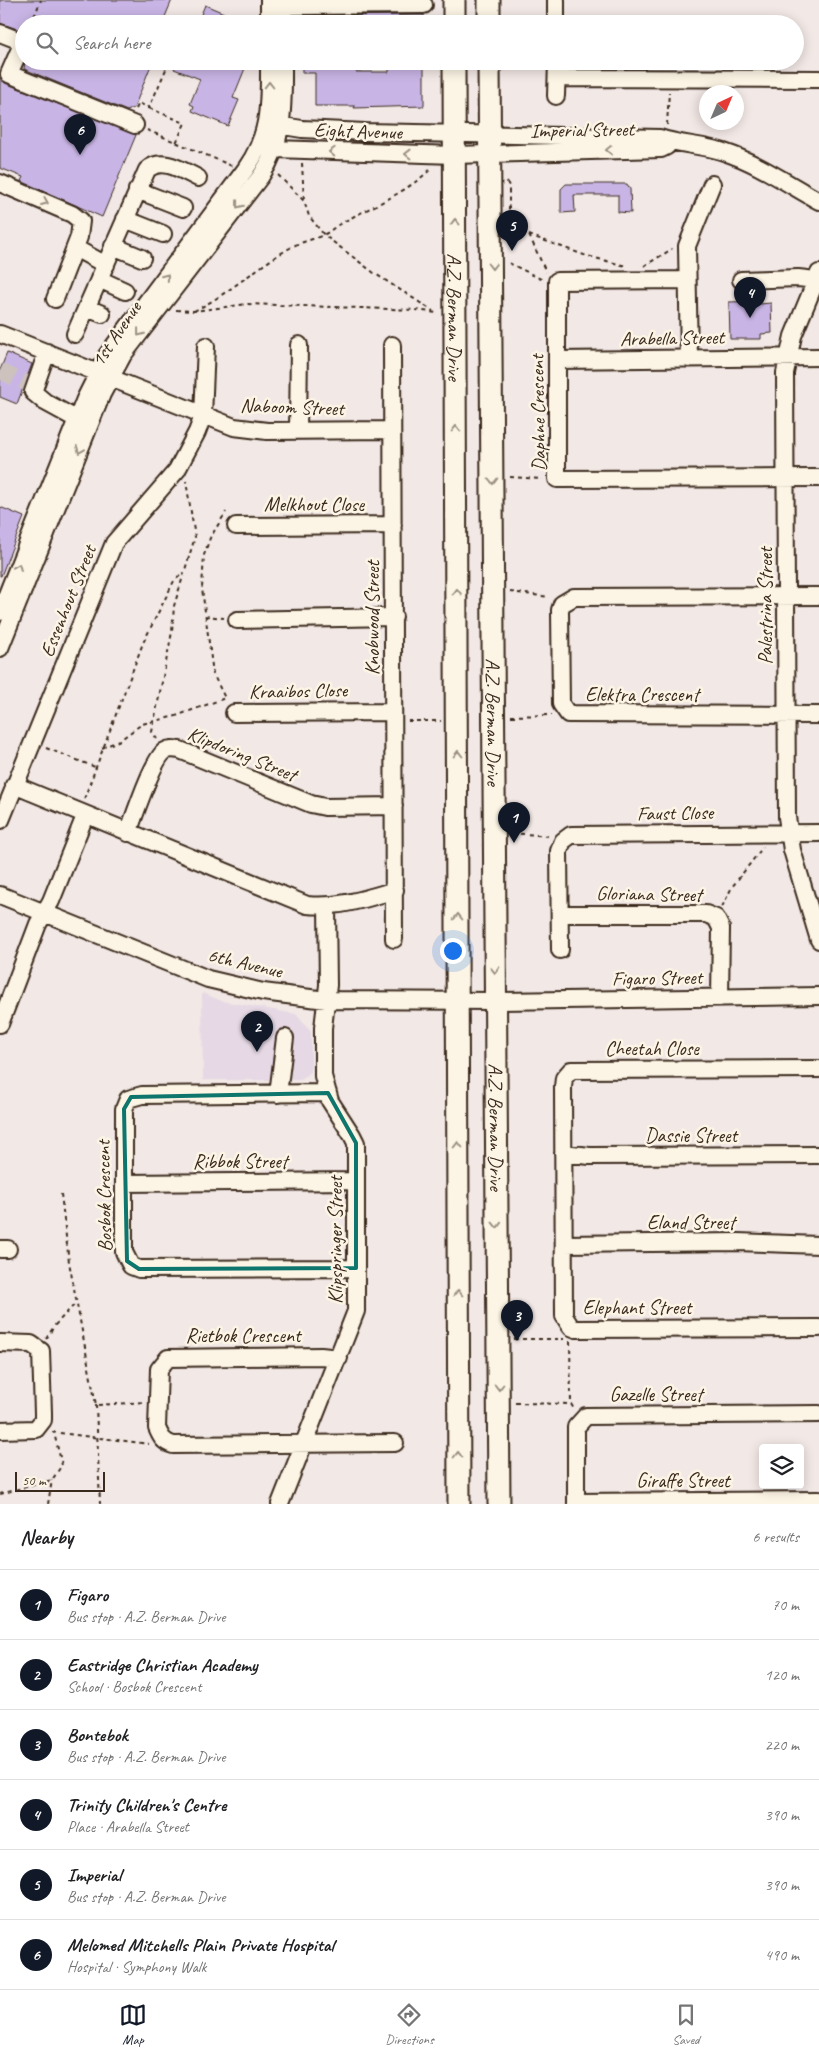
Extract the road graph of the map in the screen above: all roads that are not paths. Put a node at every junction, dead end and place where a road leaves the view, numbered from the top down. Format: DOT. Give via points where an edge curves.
graph roads {
  1 [pos="279,0"];
  2 [pos="454,0"];
  3 [pos="489,0"];
  4 [pos="556,0"];
  5 [pos="424,5"];
  6 [pos="273,15"];
  7 [pos="282,15"];
  8 [pos="454,15"];
  9 [pos="489,15"];
  10 [pos="556,15"];
  11 [pos="0,33"];
  12 [pos="15,39"];
  13 [pos="15,60"];
  14 [pos="270,70"];
  15 [pos="282,70"];
  16 [pos="454,70"];
  17 [pos="489,70"];
  18 [pos="557,70"];
  19 [pos="557,78"];
  20 [pos="819,79"];
  21 [pos="556,96"];
  22 [pos="133,124"];
  23 [pos="274,125"];
  24 [pos="454,133"];
  25 [pos="490,144"];
  26 [pos="268,147"];
  27 [pos="454,155"];
  28 [pos="198,178"];
  29 [pos="0,184"];
  30 [pos="712,184"];
  31 [pos="137,190"];
  32 [pos="819,201"];
  33 [pos="183,208"];
  34 [pos="125,219"];
  35 [pos="163,234"];
  36 [pos="114,246"];
  37 [pos="75,248"];
  38 [pos="142,258"];
  39 [pos="102,272"];
  40 [pos="818,276"];
  41 [pos="687,280"];
  42 [pos="740,280"];
  43 [pos="125,291"];
  44 [pos="55,299"];
  45 [pos="87,308"];
  46 [pos="102,314"];
  47 [pos="0,334"];
  48 [pos="75,334"];
  49 [pos="298,345"];
  50 [pos="392,345"];
  51 [pos="206,346"];
  52 [pos="47,352"];
  53 [pos="787,357"];
  54 [pos="819,357"];
  55 [pos="558,360"];
  56 [pos="689,360"];
  57 [pos="104,376"];
  58 [pos="203,416"];
  59 [pos="78,420"];
  60 [pos="392,430"];
  61 [pos="298,431"];
  62 [pos="786,478"];
  63 [pos="819,478"];
  64 [pos="231,519"];
  65 [pos="393,525"];
  66 [pos="786,596"];
  67 [pos="819,596"];
  68 [pos="4,610"];
  69 [pos="394,617"];
  70 [pos="237,620"];
  71 [pos="0,648"];
  72 [pos="234,714"];
  73 [pos="787,715"];
  74 [pos="819,715"];
  75 [pos="393,716"];
  76 [pos="14,786"];
  77 [pos="394,806"];
  78 [pos="82,814"];
  79 [pos="1,820"];
  80 [pos="128,833"];
  81 [pos="783,833"];
  82 [pos="819,833"];
  83 [pos="395,890"];
  84 [pos="0,895"];
  85 [pos="327,907"];
  86 [pos="44,913"];
  87 [pos="560,914"];
  88 [pos="816,917"];
  89 [pos="394,939"];
  90 [pos="819,940"];
  91 [pos="560,950"];
  92 [pos="819,996"];
  93 [pos="720,998"];
  94 [pos="326,1000"];
  95 [pos="458,1000"];
  96 [pos="496,1001"];
  97 [pos="3,1007"];
  98 [pos="0,1024"];
  99 [pos="285,1038"];
  100 [pos="819,1068"];
  101 [pos="328,1093"];
  102 [pos="278,1094"];
  103 [pos="564,1153"];
  104 [pos="819,1155"];
  105 [pos="356,1181"];
  106 [pos="124,1183"];
  107 [pos="564,1244"];
  108 [pos="819,1245"];
  109 [pos="356,1268"];
  110 [pos="819,1328"];
  111 [pos="0,1343"];
  112 [pos="339,1358"];
  113 [pos="819,1414"];
  114 [pos="0,1430"];
  115 [pos="305,1443"];
  116 [pos="395,1443"];
  117 [pos="819,1500"];
  118 [pos="576,1503"];
  119 [pos="738,1503"];
  120 [pos="280,1504"];
  121 [pos="459,1504"];
  122 [pos="499,1504"];
  1 -- 5 [label="street" via="291,6"];
  1 -- 6 [label="street"];
  1 -- 7 [label="street"];
  2 -- 8 [label="main road"];
  3 -- 9 [label="main road"];
  4 -- 10 [label="street"];
  11 -- 12 [label="street"];
  13 -- 22 [label="street" via="9,74"];
  23 -- 14 [label="street, 1st Avenue, one-way"];
  15 -- 23 [label="street, 1st Avenue"];
  16 -- 24 [label="main road, A.Z. Berman Drive"];
  17 -- 25 [label="main road, A.Z. Berman Drive"];
  18 -- 19 [label="street"];
  19 -- 20 [label="street"];
  19 -- 21 [label="street"];
  23 -- 24 [label="street, Eight Avenue" via="347,131"];
  23 -- 26 [label="street, 1st Avenue"];
  24 -- 25 [label="street, Eight Avenue"];
  24 -- 27 [label="main road, A.Z. Berman Drive"];
  25 -- 27 [label="street, Eight Avenue"];
  25 -- 32 [label="street, Imperial Street" via="670,136 736,156"];
  25 -- 96 [label="main road, A.Z. Berman Drive, one-way"];
  27 -- 26 [label="street, Eight Avenue, one-way"];
  26 -- 57 [label="street, 1st Avenue" via="261,176"];
  95 -- 27 [label="main road, A.Z. Berman Drive, one-way"];
  28 -- 31 [label="street" via="168,165 156,164 147,170"];
  29 -- 37 [label="street, one-way" via="76,216 81,225"];
  30 -- 41 [label="street" via="689,238"];
  31 -- 33 [label="street"];
  31 -- 34 [label="street"];
  34 -- 35 [label="street"];
  34 -- 36 [label="street"];
  36 -- 38 [label="street"];
  36 -- 39 [label="street"];
  37 -- 39 [label="street"];
  37 -- 44 [label="street"];
  39 -- 43 [label="street"];
  39 -- 45 [label="street"];
  40 -- 42 [label="street"];
  40 -- 53 [label="street, Palestrina Street"];
  41 -- 55 [label="street, Daphne Crescent" via="640,275 553,281"];
  41 -- 56 [label="street"];
  45 -- 46 [label="street"];
  45 -- 48 [label="street"];
  47 -- 52 [label="street, Naboom Street"];
  49 -- 61 [label="street"];
  50 -- 60 [label="street, Knobwood Street"];
  51 -- 58 [label="street"];
  52 -- 57 [label="street, Naboom Street"];
  52 -- 59 [label="street" via="30,385 33,392"];
  53 -- 54 [label="street, Arabella Street"];
  53 -- 56 [label="street, Arabella Street"];
  53 -- 62 [label="street, Palestrina Street"];
  55 -- 56 [label="street, Arabella Street"];
  55 -- 62 [label="street, Daphne Crescent" via="557,479"];
  57 -- 58 [label="street, Naboom Street"];
  57 -- 59 [label="street, 1st Avenue"];
  57 -- 68 [label="street, 1st Avenue, one-way" via="102,394"];
  58 -- 61 [label="street, Naboom Street" via="249,430"];
  58 -- 76 [label="street, Essenhout Street" via="177,470 114,543"];
  68 -- 59 [label="street, 1st Avenue, one-way"];
  60 -- 61 [label="street, Naboom Street"];
  60 -- 65 [label="street, Knobwood Street"];
  62 -- 63 [label="street, Daphne Crescent"];
  62 -- 66 [label="street, Palestrina Street"];
  64 -- 65 [label="street, Melkhout Close"];
  65 -- 69 [label="street, Knobwood Street"];
  66 -- 67 [label="street"];
  66 -- 73 [label="street, Palestrina Street"];
  66 -- 73 [label="street, Elektra Crescent" via="574,598 562,604 560,610 561,704 563,710 574,716"];
  68 -- 71 [label="street, 1st Avenue"];
  69 -- 70 [label="street"];
  69 -- 75 [label="street, Knobwood Street"];
  72 -- 75 [label="street, Kraaibos Close"];
  73 -- 74 [label="street, Elektra Crescent"];
  73 -- 81 [label="street, Palestrina Street"];
  75 -- 77 [label="street, Knobwood Street"];
  76 -- 78 [label="street"];
  76 -- 79 [label="street, Essenhout Street"];
  77 -- 80 [label="street, Klipdoring Street" via="325,807 311,804 171,748 162,753 156,763"];
  77 -- 83 [label="street, Knobwood Street"];
  78 -- 80 [label="street"];
  78 -- 86 [label="street"];
  80 -- 85 [label="street" via="307,905"];
  81 -- 82 [label="street, Faust Close"];
  81 -- 87 [label="street, Faust Close" via="571,835 562,841 559,851"];
  81 -- 88 [label="street, Palestrina Street"];
  83 -- 85 [label="street"];
  83 -- 89 [label="street, Knobwood Street"];
  84 -- 86 [label="street, 6th Avenue"];
  85 -- 94 [label="street, Klipspringer Street"];
  86 -- 94 [label="street, 6th Avenue" via="208,979 263,992"];
  86 -- 97 [label="street"];
  87 -- 91 [label="street"];
  87 -- 93 [label="street, Gloriana Street" via="706,914 716,918 721,928"];
  88 -- 90 [label="street, Palestrina Street"];
  92 -- 93 [label="street, Figaro Street"];
  93 -- 96 [label="street, Figaro Street"];
  94 -- 95 [label="street, 6th Avenue"];
  94 -- 101 [label="street, Klipspringer Street" via="323,1076"];
  95 -- 96 [label="street, 6th Avenue"];
  121 -- 95 [label="main road, A.Z. Berman Drive, one-way"];
  96 -- 122 [label="main road, A.Z. Berman Drive, one-way"];
  97 -- 98 [label="street"];
  99 -- 102 [label="street"];
  100 -- 103 [label="street, Cheetah Close" via="571,1070 564,1078"];
  101 -- 102 [label="street, Bosbok Crescent"];
  101 -- 105 [label="street, Klipspringer Street" via="356,1143"];
  102 -- 106 [label="street, Bosbok Crescent" via="132,1097 124,1109"];
  103 -- 104 [label="street, Dassie Street" via="590,1156"];
  103 -- 107 [label="street, Elephant Street"];
  105 -- 106 [label="street, Ribbok Street"];
  105 -- 109 [label="street, Klipspringer Street"];
  106 -- 109 [label="street, Bosbok Crescent" via="124,1252 131,1266 138,1269"];
  107 -- 108 [label="street, Eland Street" via="738,1242"];
  107 -- 110 [label="street, Elephant Street" via="564,1316 576,1329"];
  109 -- 112 [label="street, Klipspringer Street" via="356,1311"];
  111 -- 114 [label="street" via="31,1344 38,1348 42,1357 43,1413 43,1420 36,1429"];
  112 -- 115 [label="street, Klipspringer Street"];
  112 -- 115 [label="street, Rietbok Crescent" via="171,1356 159,1370 157,1428 163,1439 173,1445"];
  113 -- 118 [label="street, Gazelle Street" via="586,1416 576,1427"];
  115 -- 116 [label="street"];
  115 -- 120 [label="street, Klipspringer Street"];
  117 -- 119 [label="street, Giraffe Street"];
  118 -- 119 [label="street, Giraffe Street"];
}
